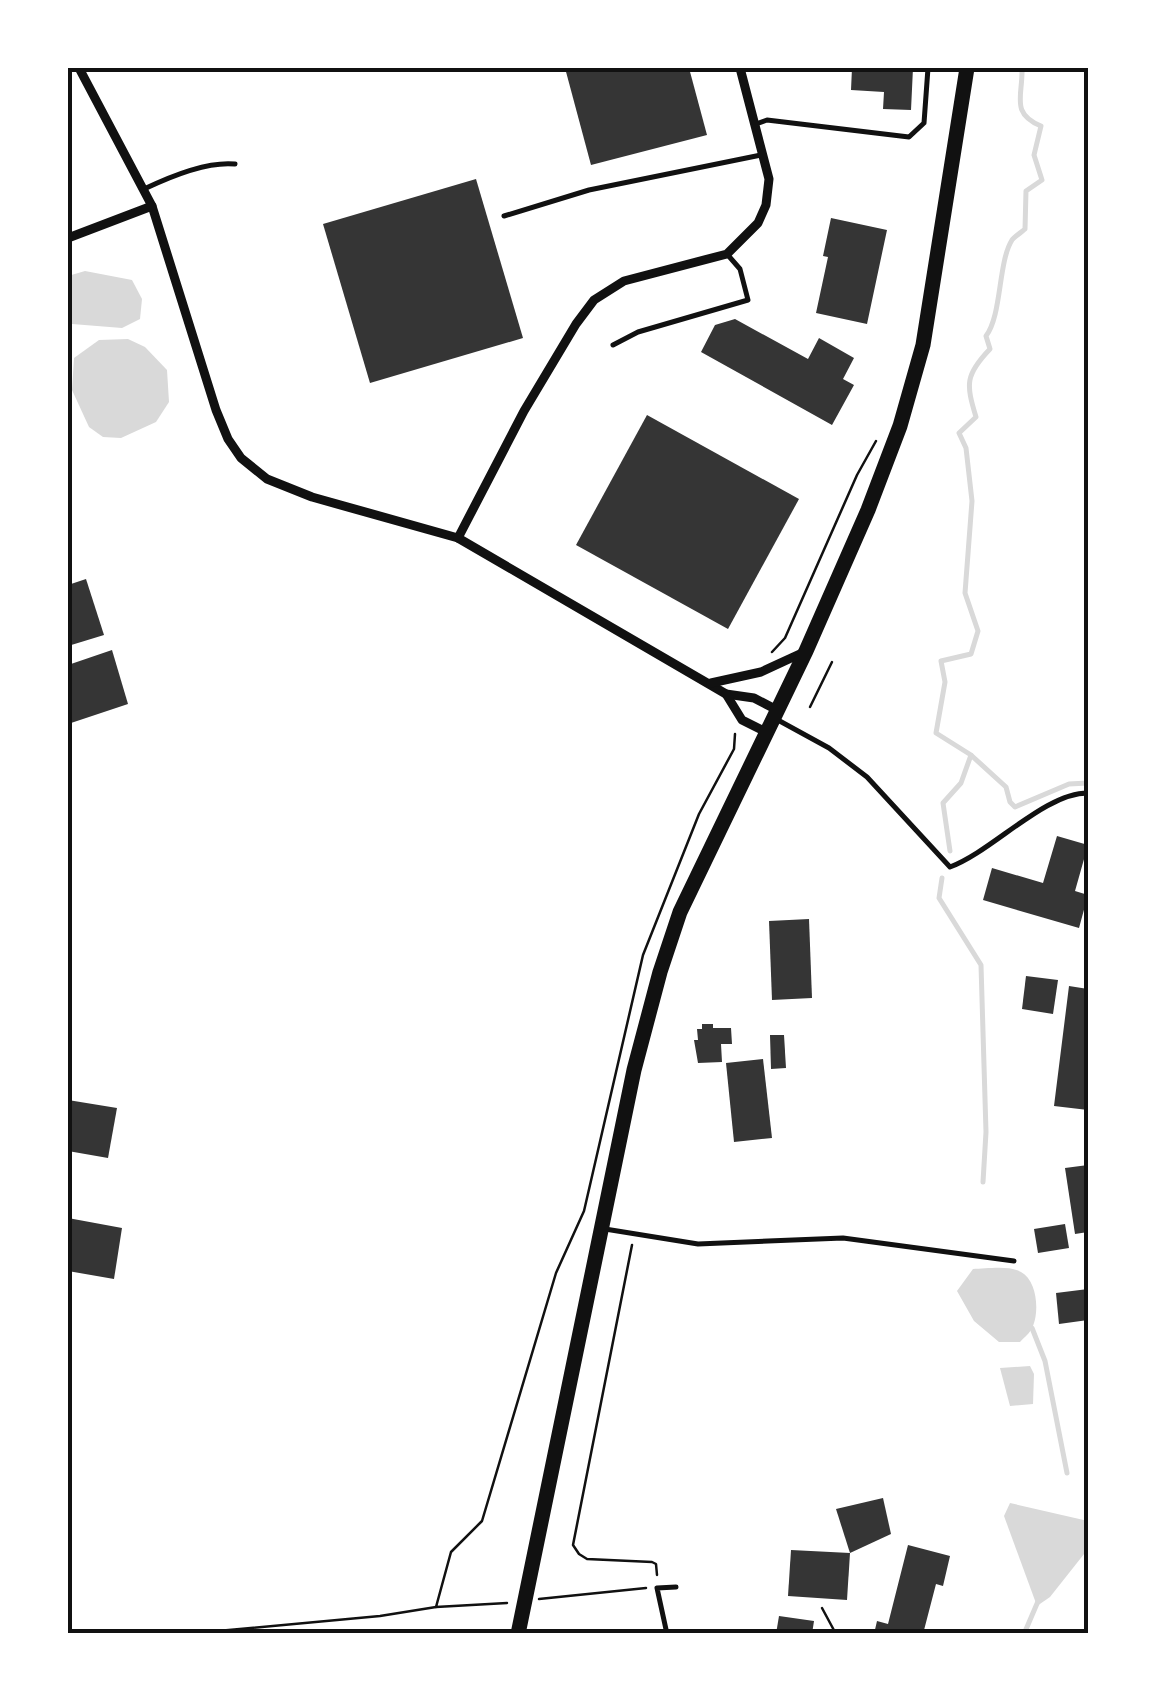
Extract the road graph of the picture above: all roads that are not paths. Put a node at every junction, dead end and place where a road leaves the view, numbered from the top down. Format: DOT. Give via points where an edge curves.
graph roads {
  1 [pos="79,68"];
  2 [pos="740,68"];
  3 [pos="928,68"];
  4 [pos="966,68"];
  5 [pos="756,124"];
  6 [pos="764,155"];
  7 [pos="235,164"];
  8 [pos="144,189"];
  9 [pos="152,206"];
  10 [pos="504,216"];
  11 [pos="68,238"];
  12 [pos="727,254"];
  13 [pos="613,345"];
  14 [pos="458,538"];
  15 [pos="806,651"];
  16 [pos="710,683"];
  17 [pos="726,694"];
  18 [pos="772,720"];
  19 [pos="1088,793"];
  20 [pos="602,1228"];
  21 [pos="1014,1261"];
  22 [pos="676,1586"];
  23 [pos="518,1634"];
  24 [pos="667,1634"];
  1 -- 8 [label="street"];
  2 -- 5 [label="street"];
  3 -- 5 [label="lane" via="924,122 909,137"];
  4 -- 15 [label="main road" via="914,384"];
  5 -- 6 [label="street"];
  6 -- 10 [label="lane" via="588,190"];
  6 -- 12 [label="street" via="766,204 758,224"];
  7 -- 8 [label="lane"];
  8 -- 9 [label="street"];
  9 -- 11 [label="street"];
  9 -- 14 [label="street" via="216,410 241,458 281,486"];
  12 -- 13 [label="lane" via="740,268 748,300"];
  12 -- 14 [label="street" via="624,282 594,300 524,411"];
  14 -- 16 [label="street"];
  15 -- 16 [label="street" via="762,672"];
  15 -- 18 [label="main road"];
  16 -- 17 [label="street"];
  17 -- 18 [label="street" via="754,698"];
  17 -- 18 [label="street" via="742,720"];
  18 -- 19 [label="lane" via="829,748 867,777 950,867 1059,800"];
  18 -- 20 [label="main road" via="680,912 634,1070"];
  20 -- 21 [label="lane" via="698,1244 843,1238"];
  20 -- 23 [label="main road"];
  22 -- 24 [label="lane" via="656,1588"];
}
